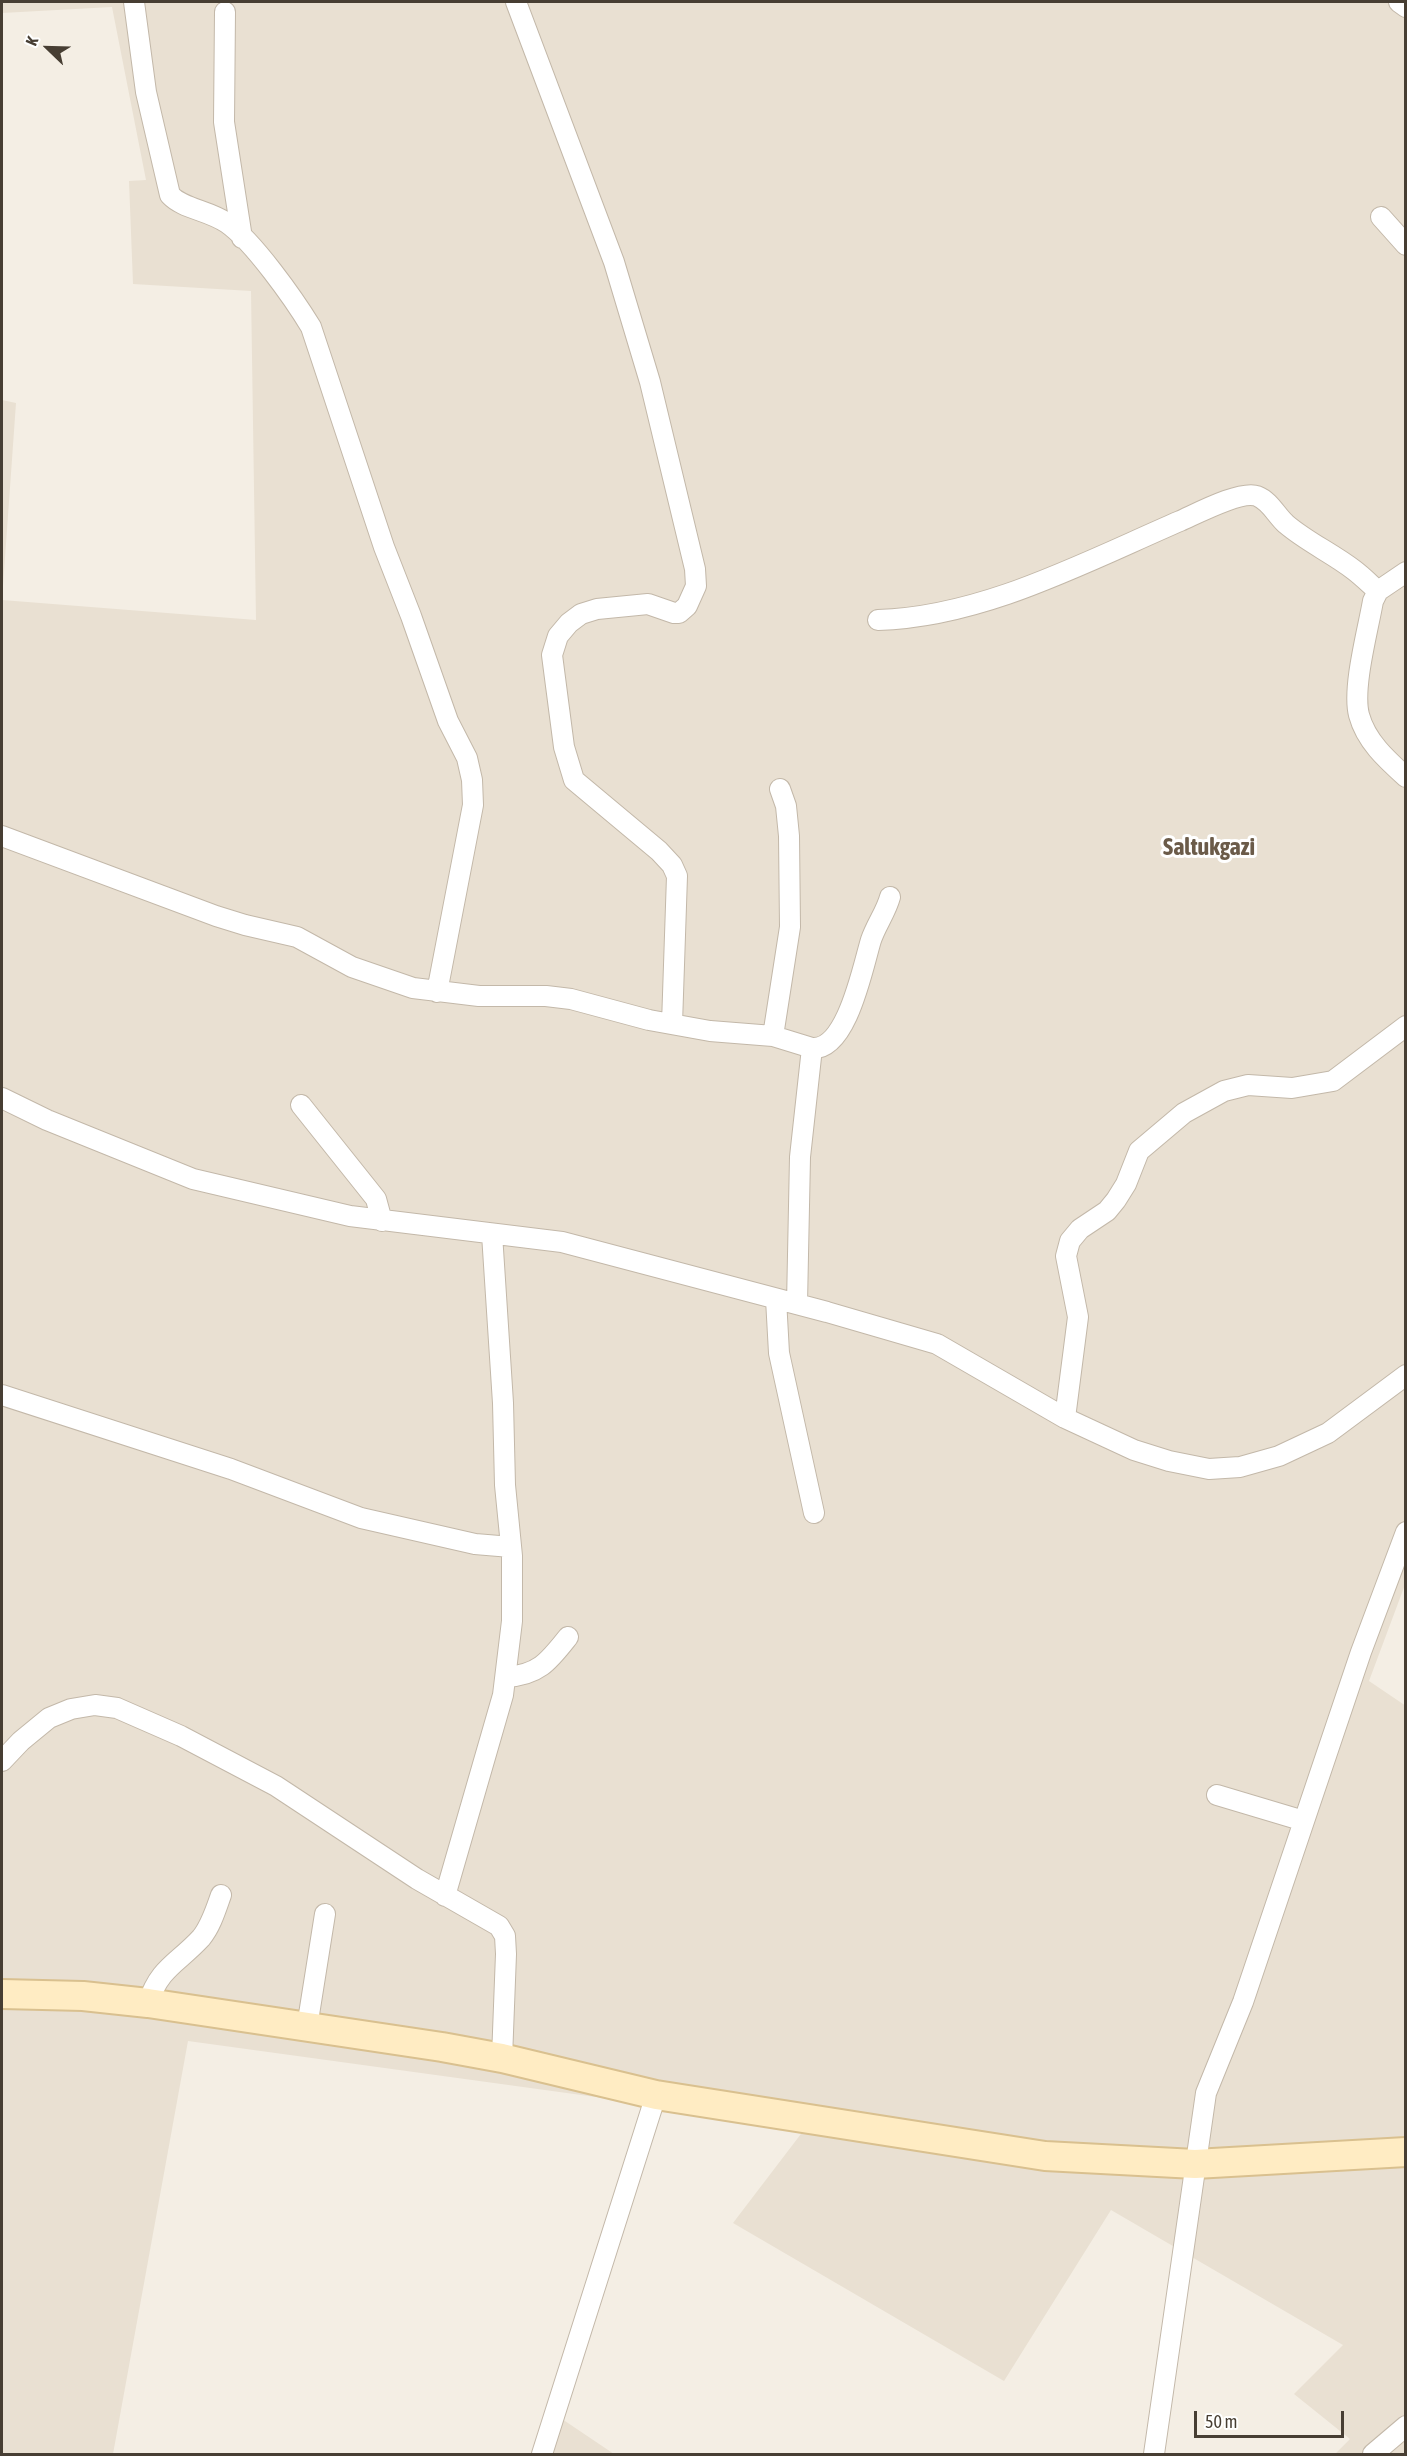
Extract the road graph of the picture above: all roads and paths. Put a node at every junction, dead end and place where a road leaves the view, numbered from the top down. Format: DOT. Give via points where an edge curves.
graph roads {
  1 [pos="134,2"];
  2 [pos="516,2"];
  3 [pos="1399,2"];
  4 [pos="1406,8"];
  5 [pos="225,12"];
  6 [pos="1381,217"];
  7 [pos="242,238"];
  8 [pos="1406,245"];
  9 [pos="1406,572"];
  10 [pos="1378,591"];
  11 [pos="878,620"];
  12 [pos="1406,777"];
  13 [pos="780,789"];
  14 [pos="2,836"];
  15 [pos="890,897"];
  16 [pos="437,992"];
  17 [pos="672,1024"];
  18 [pos="1406,1026"];
  19 [pos="773,1035"];
  20 [pos="812,1048"];
  21 [pos="2,1098"];
  22 [pos="301,1106"];
  23 [pos="382,1221"];
  24 [pos="492,1234"];
  25 [pos="776,1299"];
  26 [pos="797,1304"];
  27 [pos="1406,1375"];
  28 [pos="2,1395"];
  29 [pos="1065,1418"];
  30 [pos="814,1513"];
  31 [pos="1406,1532"];
  32 [pos="511,1547"];
  33 [pos="568,1637"];
  34 [pos="506,1677"];
  35 [pos="2,1761"];
  36 [pos="1217,1795"];
  37 [pos="1304,1821"];
  38 [pos="221,1895"];
  39 [pos="445,1896"];
  40 [pos="325,1914"];
  41 [pos="2,1994"];
  42 [pos="148,2004"];
  43 [pos="307,2027"];
  44 [pos="502,2058"];
  45 [pos="656,2095"];
  46 [pos="1406,2152"];
  47 [pos="1195,2164"];
  48 [pos="1406,2426"];
  49 [pos="542,2454"];
  50 [pos="1154,2454"];
  51 [pos="1373,2454"];
  1 -- 7 [label="street" via="146,92 170,195 183,205 215,215"];
  2 -- 17 [label="street" via="614,262 650,382 695,569 696,586 687,606 679,613 648,604 581,614 558,636 552,655 564,747 574,780 659,851 677,876"];
  3 -- 4 [label="street"];
  5 -- 7 [label="street" via="224,122"];
  6 -- 8 [label="street"];
  7 -- 16 [label="street" via="312,327 384,547 448,721 467,758 473,805"];
  9 -- 10 [label="street"];
  10 -- 11 [label="street" via="1285,523 1266,501 1255,495 1243,495 1066,572 1010,592 937,614"];
  10 -- 12 [label="street" via="1358,685 1359,714 1377,750"];
  13 -- 19 [label="street" via="789,836 790,927"];
  14 -- 16 [label="street" via="216,916 297,938 369,974"];
  15 -- 20 [label="street" via="844,1022 828,1045"];
  16 -- 17 [label="street" via="571,999"];
  17 -- 19 [label="street"];
  18 -- 29 [label="street" via="1333,1082 1292,1088 1248,1085 1224,1091 1184,1113 1139,1151 1116,1200 1070,1241 1066,1256 1078,1317"];
  19 -- 20 [label="street"];
  20 -- 26 [label="street" via="800,1157"];
  21 -- 23 [label="street" via="193,1179"];
  22 -- 23 [label="street" via="376,1199"];
  23 -- 24 [label="street"];
  24 -- 25 [label="street" via="562,1242"];
  24 -- 32 [label="street"];
  25 -- 26 [label="street"];
  25 -- 30 [label="street" via="779,1353"];
  26 -- 29 [label="street" via="937,1344"];
  27 -- 29 [label="street" via="1328,1433 1280,1456 1240,1467 1209,1468 1169,1461 1134,1450"];
  28 -- 32 [label="street" via="231,1469 361,1518 476,1544"];
  31 -- 37 [label="street" via="1360,1652"];
  32 -- 34 [label="street" via="512,1621"];
  33 -- 34 [label="street" via="548,1662 535,1671"];
  34 -- 39 [label="street"];
  35 -- 39 [label="street" via="49,1718 95,1705 117,1708 267,1781"];
  36 -- 37 [label="street"];
  37 -- 47 [label="street" via="1243,2002 1206,2094"];
  38 -- 42 [label="street" via="208,1928 154,1983"];
  39 -- 44 [label="street" via="499,1926 505,1936"];
  40 -- 43 [label="street"];
  41 -- 42 [label="street" via="83,1996"];
  42 -- 43 [label="street"];
  43 -- 44 [label="street"];
  44 -- 45 [label="street"];
  45 -- 47 [label="street" via="1045,2156"];
  45 -- 49 [label="street"];
  46 -- 47 [label="street"];
  47 -- 50 [label="street"];
  48 -- 51 [label="street"];
}
